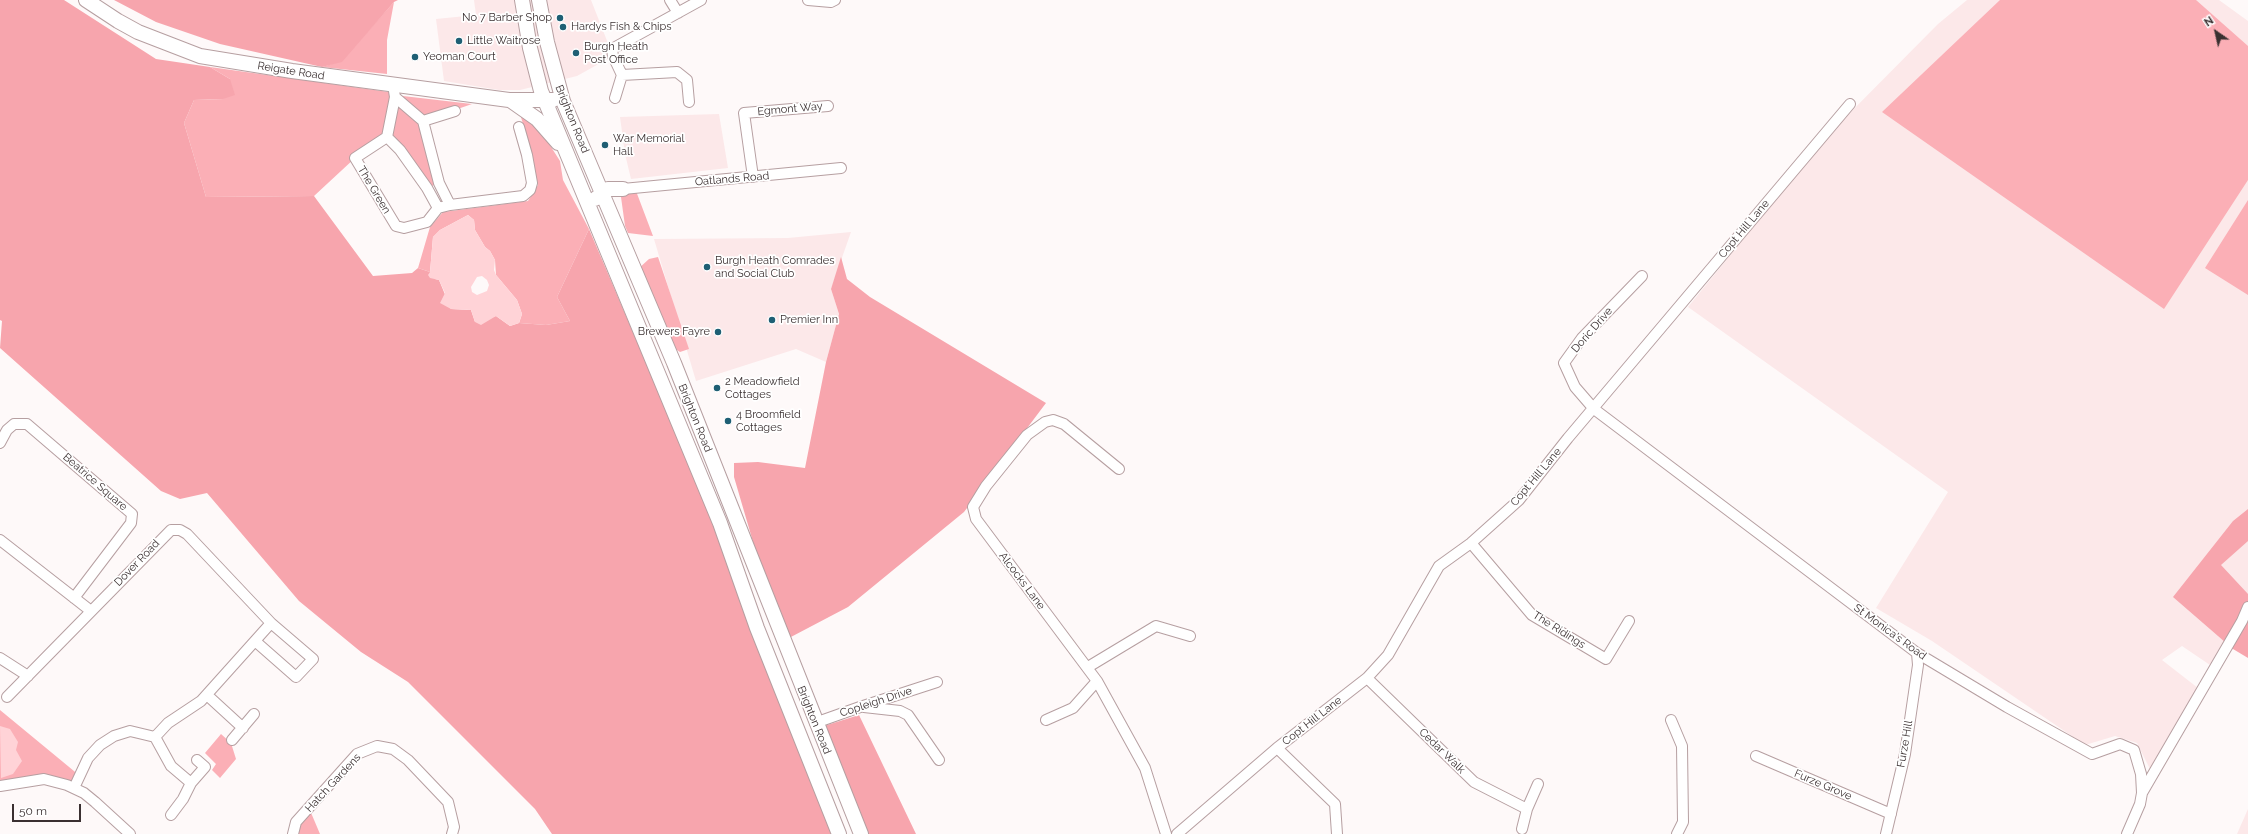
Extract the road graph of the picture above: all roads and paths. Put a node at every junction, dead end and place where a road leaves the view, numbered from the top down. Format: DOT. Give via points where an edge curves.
graph roads {
  1 [pos="86,0"];
  2 [pos="522,0"];
  3 [pos="539,0"];
  4 [pos="670,0"];
  5 [pos="701,0"];
  6 [pos="808,0"];
  7 [pos="835,0"];
  8 [pos="678,13"];
  9 [pos="536,74"];
  10 [pos="622,76"];
  11 [pos="394,91"];
  12 [pos="561,94"];
  13 [pos="615,98"];
  14 [pos="510,100"];
  15 [pos="546,102"];
  16 [pos="689,102"];
  17 [pos="1850,104"];
  18 [pos="828,106"];
  19 [pos="455,111"];
  20 [pos="423,121"];
  21 [pos="520,127"];
  22 [pos="387,137"];
  23 [pos="566,153"];
  24 [pos="841,168"];
  25 [pos="753,177"];
  26 [pos="439,182"];
  27 [pos="427,188"];
  28 [pos="623,189"];
  29 [pos="601,192"];
  30 [pos="450,205"];
  31 [pos="438,208"];
  32 [pos="590,208"];
  33 [pos="614,220"];
  34 [pos="1642,276"];
  35 [pos="1594,410"];
  36 [pos="0,443"];
  37 [pos="1119,469"];
  38 [pos="0,540"];
  39 [pos="1471,543"];
  40 [pos="74,598"];
  41 [pos="2248,607"];
  42 [pos="91,611"];
  43 [pos="1629,621"];
  44 [pos="270,623"];
  45 [pos="1190,636"];
  46 [pos="255,641"];
  47 [pos="1917,653"];
  48 [pos="0,658"];
  49 [pos="1088,667"];
  50 [pos="28,676"];
  51 [pos="1367,678"];
  52 [pos="1097,681"];
  53 [pos="937,682"];
  54 [pos="207,695"];
  55 [pos="7,697"];
  56 [pos="860,707"];
  57 [pos="254,714"];
  58 [pos="1046,720"];
  59 [pos="1671,720"];
  60 [pos="815,724"];
  61 [pos="243,728"];
  62 [pos="156,737"];
  63 [pos="232,740"];
  64 [pos="1277,748"];
  65 [pos="1756,756"];
  66 [pos="197,760"];
  67 [pos="939,760"];
  68 [pos="191,783"];
  69 [pos="1538,784"];
  70 [pos="0,786"];
  71 [pos="74,788"];
  72 [pos="2142,793"];
  73 [pos="1528,809"];
  74 [pos="1890,814"];
  75 [pos="171,815"];
  76 [pos="1522,829"];
  77 [pos="130,834"];
  78 [pos="293,834"];
  79 [pos="452,834"];
  80 [pos="839,834"];
  81 [pos="861,834"];
  82 [pos="1166,834"];
  83 [pos="1176,834"];
  84 [pos="1337,834"];
  85 [pos="1677,834"];
  86 [pos="1886,834"];
  87 [pos="2127,834"];
  1 -- 11 [label="highway, Reigate Road" via="138,32 200,56"];
  2 -- 9 [label="highway, Brighton Road"];
  3 -- 12 [label="highway, Brighton Road"];
  4 -- 8 [label="street"];
  5 -- 8 [label="street"];
  6 -- 7 [label="street"];
  8 -- 10 [label="street" via="612,49 612,56"];
  9 -- 14 [label="highway" via="530,90"];
  9 -- 15 [label="highway, Brighton Road"];
  10 -- 13 [label="street"];
  10 -- 16 [label="street" via="677,72 687,80"];
  11 -- 14 [label="highway, Reigate Road"];
  11 -- 20 [label="street"];
  11 -- 22 [label="street"];
  12 -- 15 [label="highway"];
  12 -- 29 [label="highway, Brighton Road"];
  14 -- 15 [label="highway, Reigate Road"];
  14 -- 23 [label="highway" via="541,124"];
  15 -- 23 [label="highway, Brighton Road"];
  17 -- 35 [label="street, Copt Hill Lane"];
  18 -- 25 [label="street, Egmont Way" via="744,114"];
  19 -- 20 [label="street"];
  20 -- 26 [label="street"];
  21 -- 30 [label="street" via="532,183 530,190 522,196"];
  22 -- 27 [label="street" via="400,150"];
  22 -- 31 [label="street, The Green" via="355,158 396,226 404,228 427,222"];
  23 -- 32 [label="highway, Brighton Road"];
  24 -- 25 [label="street, Oatlands Road"];
  25 -- 28 [label="street, Oatlands Road"];
  26 -- 27 [label="street"];
  26 -- 30 [label="street"];
  27 -- 31 [label="street"];
  28 -- 29 [label="highway" via="614,188"];
  28 -- 33 [label="highway" via="614,196"];
  29 -- 32 [label="highway"];
  29 -- 33 [label="highway, Brighton Road"];
  30 -- 31 [label="street"];
  32 -- 80 [label="highway, Brighton Road" via="720,523 757,628"];
  33 -- 60 [label="highway, Brighton Road" via="674,363"];
  34 -- 35 [label="street, Doric Drive" via="1582,338 1564,363 1575,387"];
  35 -- 39 [label="street, Copt Hill Lane" via="1568,438 1519,500"];
  35 -- 47 [label="street, St Monica's Road"];
  36 -- 40 [label="street, Beatrice Square" via="14,424 27,424 132,514 131,523"];
  37 -- 49 [label="street, Alcocks Lane" via="1064,424 1053,420 1027,435 986,486 973,507 976,519"];
  38 -- 40 [label="street"];
  39 -- 43 [label="street, The Ridings" via="1532,615 1606,659"];
  39 -- 51 [label="street, Copt Hill Lane" via="1440,566 1388,655"];
  40 -- 42 [label="street"];
  41 -- 72 [label="street"];
  42 -- 44 [label="street, Dover Road" via="163,537 171,530 176,530 187,534"];
  42 -- 50 [label="street, Dover Road"];
  44 -- 46 [label="street"];
  44 -- 46 [label="street, Dover Road" via="313,659 296,677"];
  45 -- 49 [label="street" via="1156,626"];
  46 -- 54 [label="street"];
  47 -- 72 [label="street, St Monica's Road" via="2092,754 2120,744 2128,746 2134,750 2137,758"];
  47 -- 74 [label="street, Furze Hill" via="1918,665 1905,754"];
  48 -- 50 [label="street"];
  49 -- 52 [label="street, Alcocks Lane"];
  50 -- 55 [label="street, Dover Road"];
  51 -- 64 [label="street, Copt Hill Lane"];
  51 -- 73 [label="street, Cedar Walk" via="1474,782"];
  52 -- 58 [label="street" via="1073,708"];
  52 -- 82 [label="street, Alcocks Lane" via="1145,768"];
  53 -- 56 [label="street, Copleigh Drive"];
  54 -- 61 [label="street"];
  54 -- 62 [label="street" via="168,723"];
  56 -- 60 [label="street, Copleigh Drive"];
  56 -- 67 [label="street" via="900,711 908,715"];
  57 -- 61 [label="street"];
  59 -- 85 [label="street" via="1682,746 1683,822"];
  60 -- 81 [label="highway, Brighton Road"];
  61 -- 63 [label="street"];
  62 -- 68 [label="street" via="171,766"];
  62 -- 71 [label="street" via="130,731 106,740 88,758"];
  64 -- 83 [label="street, Copt Hill Lane"];
  64 -- 84 [label="street" via="1335,804"];
  65 -- 74 [label="street, Furze Grove"];
  66 -- 68 [label="street" via="204,767"];
  68 -- 75 [label="street" via="187,795"];
  69 -- 73 [label="street"];
  70 -- 71 [label="street" via="44,779"];
  71 -- 77 [label="street" via="95,802"];
  72 -- 87 [label="street, St Monica's Road"];
  73 -- 76 [label="street"];
  74 -- 86 [label="street, Furze Hill"];
  78 -- 79 [label="street, Hatch Gardens" via="296,822 356,754 377,746 393,749 408,760 448,802 454,827"];
}
